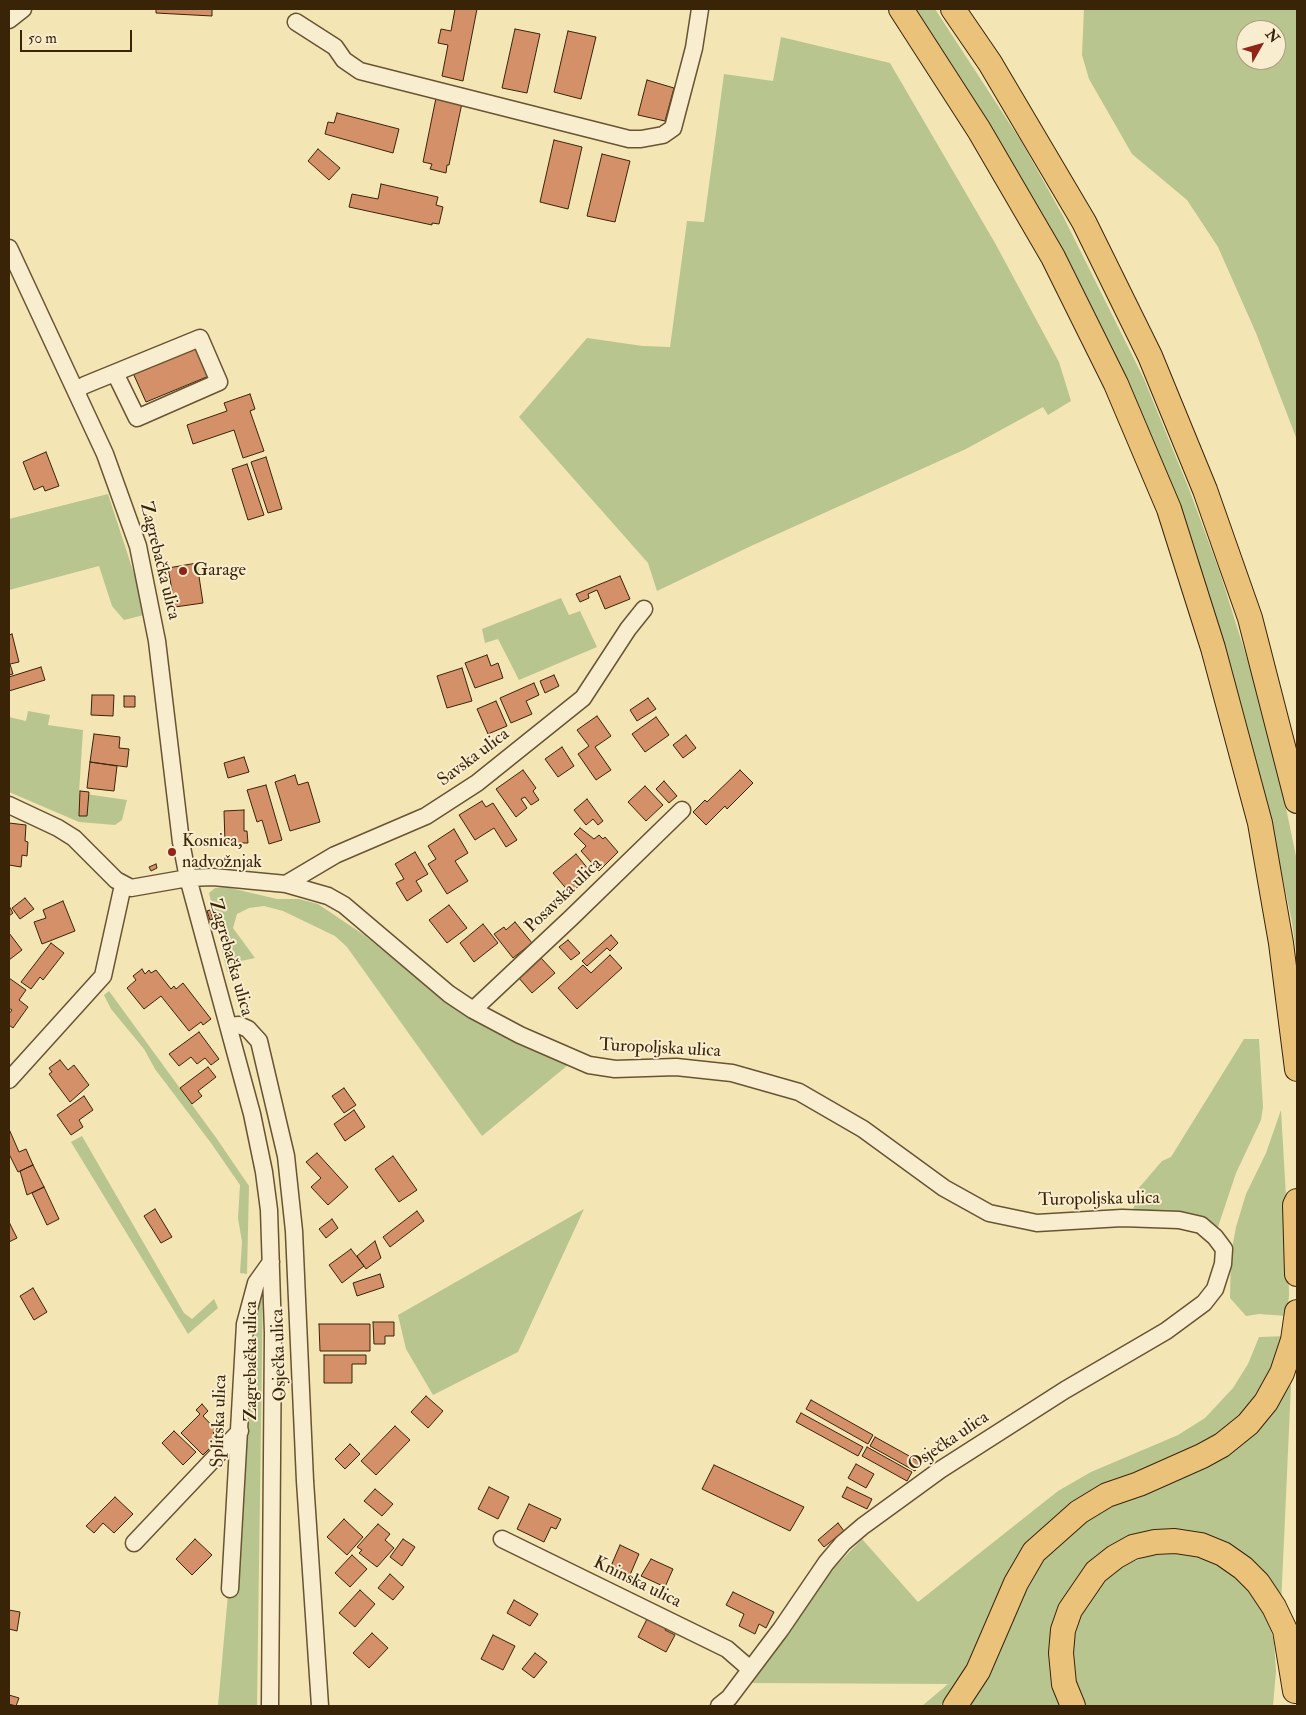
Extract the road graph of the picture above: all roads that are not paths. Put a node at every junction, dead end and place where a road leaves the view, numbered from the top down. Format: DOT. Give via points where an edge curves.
graph roads {
  1 [pos="23,9"];
  2 [pos="700,9"];
  3 [pos="901,9"];
  4 [pos="953,9"];
  5 [pos="9,20"];
  6 [pos="296,22"];
  7 [pos="9,248"];
  8 [pos="115,373"];
  9 [pos="76,390"];
  10 [pos="644,610"];
  11 [pos="1297,801"];
  12 [pos="9,805"];
  13 [pos="682,810"];
  14 [pos="188,878"];
  15 [pos="286,884"];
  16 [pos="123,885"];
  17 [pos="473,1010"];
  18 [pos="228,1026"];
  19 [pos="1297,1069"];
  20 [pos="9,1080"];
  21 [pos="1297,1201"];
  22 [pos="1224,1248"];
  23 [pos="271,1262"];
  24 [pos="1297,1274"];
  25 [pos="1297,1312"];
  26 [pos="240,1431"];
  27 [pos="502,1539"];
  28 [pos="134,1543"];
  29 [pos="230,1589"];
  30 [pos="1297,1646"];
  31 [pos="750,1669"];
  32 [pos="1295,1699"];
  33 [pos="270,1706"];
  34 [pos="320,1706"];
  35 [pos="719,1706"];
  36 [pos="954,1706"];
  37 [pos="1074,1706"];
  1 -- 5 [label="street"];
  2 -- 6 [label="street" via="694,48 673,128 663,135 629,140 360,71 344,60 335,46"];
  3 -- 19 [label="highway" via="1053,257 1116,384 1168,509 1213,648 1260,823 1283,952"];
  4 -- 11 [label="highway" via="990,62 1084,222 1150,356 1205,490 1250,618"];
  7 -- 9 [label="street, Zagrebačka ulica"];
  8 -- 8 [label="street" via="200,338 219,382 137,418"];
  8 -- 9 [label="street"];
  9 -- 14 [label="street, Zagrebačka ulica" via="106,454 126,508 147,582"];
  10 -- 15 [label="street, Savska ulica" via="628,628 583,698 477,783 426,816 335,854"];
  12 -- 16 [label="street" via="74,838"];
  13 -- 17 [label="street, Posavska ulica"];
  14 -- 15 [label="street, Turopoljska ulica" via="241,878"];
  14 -- 16 [label="street, Turopoljska ulica" via="131,888"];
  14 -- 18 [label="street, Zagrebačka ulica"];
  15 -- 17 [label="street, Turopoljska ulica" via="311,890 344,905 449,994"];
  16 -- 20 [label="street" via="104,976"];
  17 -- 22 [label="street, Turopoljska ulica" via="520,1035 590,1065 615,1069 676,1067 732,1073 799,1092 863,1129 944,1188 989,1213 1038,1223 1131,1218 1179,1220 1201,1226"];
  18 -- 23 [label="street, Zagrebačka ulica" via="264,1172"];
  18 -- 34 [label="street, Osječka ulica" via="248,1029 259,1041 286,1156 294,1231 305,1481"];
  21 -- 24 [label="highway"];
  22 -- 31 [label="street, Osječka ulica" via="1224,1264 1215,1289 1190,1314 940,1470 843,1543"];
  23 -- 26 [label="street, Splitska ulica" via="256,1283 245,1324"];
  23 -- 33 [label="street, Zagrebačka ulica"];
  25 -- 36 [label="highway" via="1293,1340 1282,1373 1266,1402 1248,1424 1202,1456 1107,1495 1080,1512 1034,1552 1016,1584 978,1671"];
  26 -- 28 [label="street"];
  26 -- 29 [label="street, Splitska ulica"];
  27 -- 31 [label="street, Kninska ulica" via="728,1649"];
  30 -- 32 [label="highway"];
  31 -- 35 [label="street, Osječka ulica" via="729,1698"];
  32 -- 37 [label="highway" via="1285,1630 1258,1583 1223,1554 1201,1545 1175,1541 1133,1547 1102,1567 1082,1590 1063,1630 1061,1653 1064,1684"];
}
